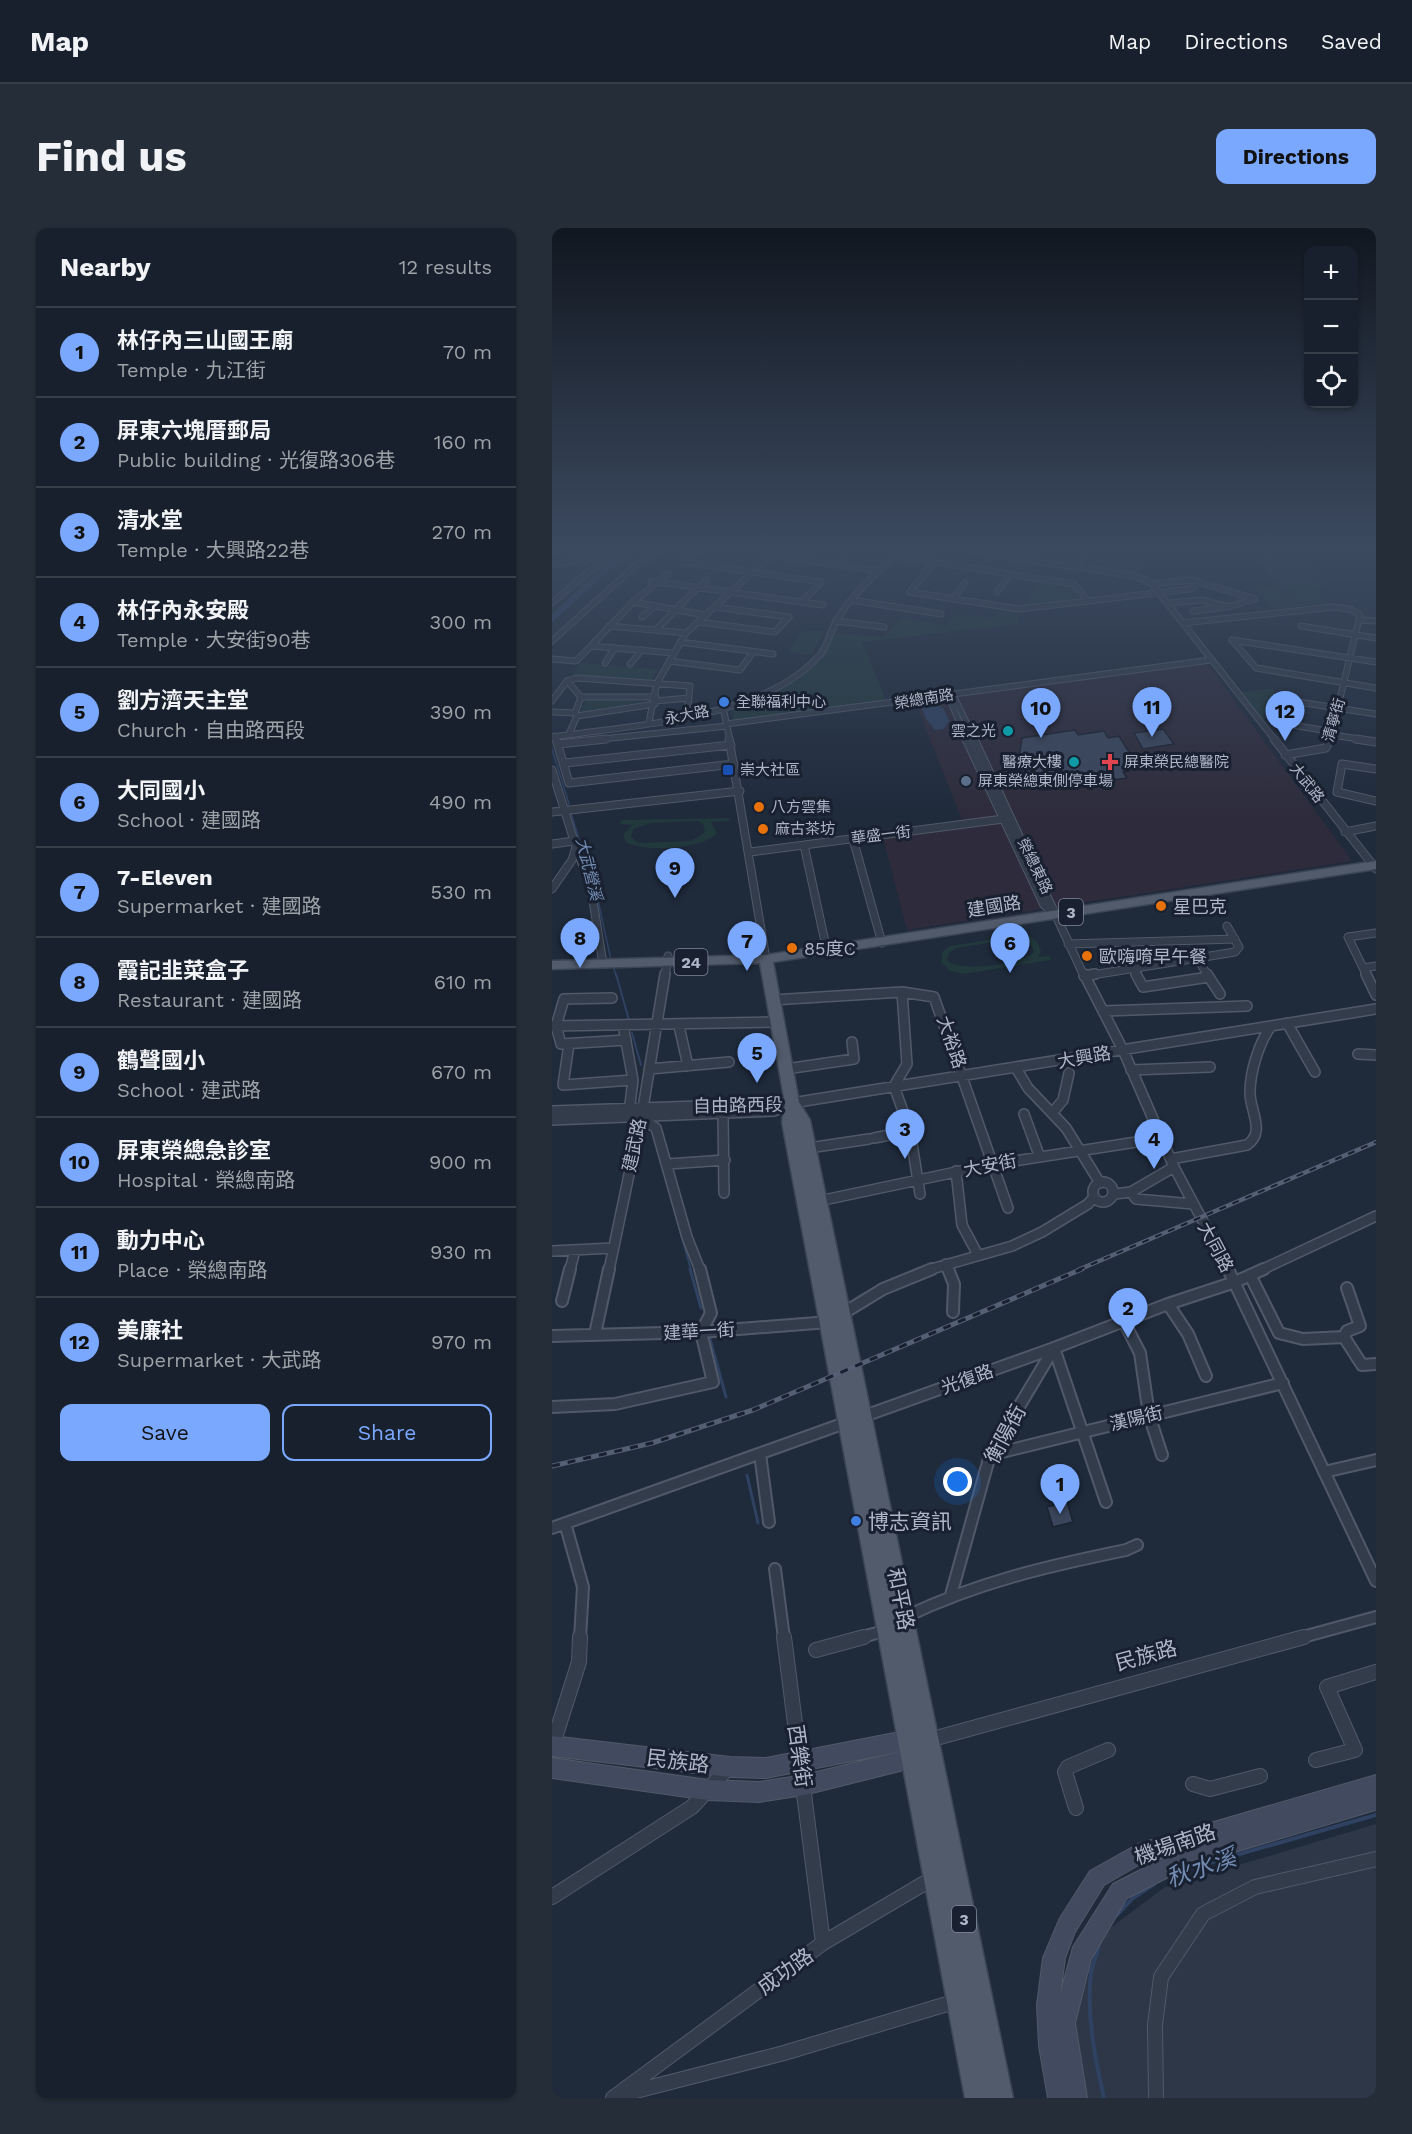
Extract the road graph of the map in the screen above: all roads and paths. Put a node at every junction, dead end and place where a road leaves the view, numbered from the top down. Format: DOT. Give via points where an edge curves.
graph roads {
  1 [pos="597,639"];
  2 [pos="682,639"];
  3 [pos="827,639"];
  4 [pos="1195,639"];
  5 [pos="1355,639"];
  6 [pos="680,642"];
  7 [pos="591,646"];
  8 [pos="615,648"];
  9 [pos="642,650"];
  10 [pos="753,652"];
  11 [pos="673,653"];
  12 [pos="773,654"];
  13 [pos="1350,658"];
  14 [pos="552,659"];
  15 [pos="1211,660"];
  16 [pos="669,661"];
  17 [pos="1376,662"];
  18 [pos="605,663"];
  19 [pos="630,664"];
  20 [pos="567,681"];
  21 [pos="657,683"];
  22 [pos="1345,683"];
  23 [pos="678,684"];
  24 [pos="1376,688"];
  25 [pos="948,694"];
  26 [pos="580,696"];
  27 [pos="689,698"];
  28 [pos="1279,699"];
  29 [pos="676,700"];
  30 [pos="552,701"];
  31 [pos="655,701"];
  32 [pos="723,708"];
  33 [pos="1338,708"];
  34 [pos="552,712"];
  35 [pos="1376,714"];
  36 [pos="576,715"];
  37 [pos="687,715"];
  38 [pos="962,721"];
  39 [pos="650,722"];
  40 [pos="1287,724"];
  41 [pos="727,725"];
  42 [pos="1333,733"];
  43 [pos="569,734"];
  44 [pos="554,737"];
  45 [pos="1376,742"];
  46 [pos="558,744"];
  47 [pos="731,745"];
  48 [pos="1285,754"];
  49 [pos="565,763"];
  50 [pos="735,764"];
  51 [pos="1376,769"];
  52 [pos="552,770"];
  53 [pos="561,783"];
  54 [pos="740,790"];
  55 [pos="996,793"];
  56 [pos="561,798"];
  57 [pos="552,799"];
  58 [pos="1376,801"];
  59 [pos="552,812"];
  60 [pos="565,812"];
  61 [pos="1007,818"];
  62 [pos="1376,826"];
  63 [pos="1346,832"];
  64 [pos="853,839"];
  65 [pos="575,844"];
  66 [pos="804,845"];
  67 [pos="552,846"];
  68 [pos="750,852"];
  69 [pos="1375,866"];
  70 [pos="555,881"];
  71 [pos="552,889"];
  72 [pos="1056,915"];
  73 [pos="1227,926"];
  74 [pos="1376,933"];
  75 [pos="1235,939"];
  76 [pos="882,943"];
  77 [pos="1068,944"];
  78 [pos="827,951"];
  79 [pos="1197,958"];
  80 [pos="668,959"];
  81 [pos="766,959"];
  82 [pos="609,964"];
  83 [pos="552,965"];
  84 [pos="1376,966"];
  85 [pos="1133,968"];
  86 [pos="1363,968"];
  87 [pos="1084,975"];
  88 [pos="1209,977"];
  89 [pos="902,993"];
  90 [pos="1220,994"];
  91 [pos="1376,994"];
  92 [pos="612,998"];
  93 [pos="772,1000"];
  94 [pos="1247,1006"];
  95 [pos="1376,1009"];
  96 [pos="1104,1011"];
  97 [pos="777,1023"];
  98 [pos="1287,1023"];
  99 [pos="628,1025"];
  100 [pos="554,1026"];
  101 [pos="658,1026"];
  102 [pos="679,1026"];
  103 [pos="1271,1026"];
  104 [pos="626,1040"];
  105 [pos="852,1042"];
  106 [pos="569,1044"];
  107 [pos="1123,1050"];
  108 [pos="1358,1054"];
  109 [pos="1376,1055"];
  110 [pos="729,1062"];
  111 [pos="688,1066"];
  112 [pos="1210,1067"];
  113 [pos="1016,1068"];
  114 [pos="650,1069"];
  115 [pos="786,1070"];
  116 [pos="1131,1070"];
  117 [pos="1315,1072"];
  118 [pos="1069,1073"];
  119 [pos="963,1076"];
  120 [pos="633,1080"];
  121 [pos="894,1086"];
  122 [pos="792,1103"];
  123 [pos="552,1111"];
  124 [pos="1053,1112"];
  125 [pos="628,1113"];
  126 [pos="641,1113"];
  127 [pos="723,1114"];
  128 [pos="1024,1114"];
  129 [pos="552,1120"];
  130 [pos="910,1131"];
  131 [pos="1162,1138"];
  132 [pos="1080,1148"];
  133 [pos="809,1149"];
  134 [pos="1039,1155"];
  135 [pos="725,1160"];
  136 [pos="1172,1163"];
  137 [pos="668,1164"];
  138 [pos="993,1166"];
  139 [pos="956,1171"];
  140 [pos="918,1177"];
  141 [pos="1100,1183"];
  142 [pos="1131,1192"];
  143 [pos="724,1193"];
  144 [pos="920,1194"];
  145 [pos="1115,1194"];
  146 [pos="1094,1197"];
  147 [pos="819,1201"];
  148 [pos="1193,1204"];
  149 [pos="1008,1208"];
  150 [pos="1376,1216"];
  151 [pos="613,1248"];
  152 [pos="574,1250"];
  153 [pos="552,1251"];
  154 [pos="978,1255"];
  155 [pos="946,1264"];
  156 [pos="1250,1275"];
  157 [pos="1235,1282"];
  158 [pos="1347,1287"];
  159 [pos="562,1301"];
  160 [pos="1168,1304"];
  161 [pos="953,1312"];
  162 [pos="836,1318"];
  163 [pos="1123,1320"];
  164 [pos="701,1332"];
  165 [pos="595,1334"];
  166 [pos="552,1336"];
  167 [pos="1344,1337"];
  168 [pos="1054,1348"];
  169 [pos="1370,1366"];
  170 [pos="1206,1376"];
  171 [pos="1282,1383"];
  172 [pos="552,1407"];
  173 [pos="1149,1415"];
  174 [pos="856,1420"];
  175 [pos="1082,1431"];
  176 [pos="760,1454"];
  177 [pos="990,1455"];
  178 [pos="1162,1455"];
  179 [pos="1376,1460"];
  180 [pos="1324,1472"];
  181 [pos="1106,1503"];
  182 [pos="769,1522"];
  183 [pos="566,1523"];
  184 [pos="552,1528"];
  185 [pos="1137,1545"];
  186 [pos="775,1569"];
  187 [pos="1376,1581"];
  188 [pos="951,1595"];
  189 [pos="905,1617"];
  190 [pos="1376,1617"];
  191 [pos="888,1630"];
  192 [pos="816,1650"];
  193 [pos="1376,1672"];
  194 [pos="917,1746"];
  195 [pos="552,1747"];
  196 [pos="1108,1750"];
  197 [pos="1316,1760"];
  198 [pos="800,1763"];
  199 [pos="730,1767"];
  200 [pos="552,1768"];
  201 [pos="1260,1776"];
  202 [pos="1193,1784"];
  203 [pos="804,1785"];
  204 [pos="1376,1785"];
  205 [pos="708,1790"];
  206 [pos="1376,1800"];
  207 [pos="1076,1808"];
  208 [pos="950,1848"];
  209 [pos="1376,1859"];
  210 [pos="935,1878"];
  211 [pos="552,1897"];
  212 [pos="824,1943"];
  213 [pos="969,1998"];
  214 [pos="615,2097"];
  215 [pos="978,2098"];
  216 [pos="1000,2098"];
  217 [pos="1059,2098"];
  218 [pos="1076,2098"];
  219 [pos="1156,2098"];
  1 -- 7 [label="street"];
  2 -- 6 [label="street"];
  3 -- 32 [label="street, 永大路" via="819,656 803,672 773,691"];
  4 -- 15 [label="street, 大武路"];
  5 -- 13 [label="street, 清寧街"];
  6 -- 10 [label="street"];
  6 -- 11 [label="street"];
  7 -- 8 [label="street"];
  7 -- 14 [label="street" via="576,661"];
  8 -- 9 [label="street"];
  8 -- 18 [label="street"];
  9 -- 11 [label="street"];
  9 -- 19 [label="street"];
  10 -- 12 [label="street"];
  10 -- 16 [label="street" via="740,670"];
  11 -- 16 [label="street"];
  13 -- 17 [label="street"];
  13 -- 22 [label="street, 清寧街"];
  13 -- 22 [label="street" via="1232,640 1256,668"];
  15 -- 25 [label="street, 榮總南路"];
  15 -- 48 [label="street, 大武路"];
  16 -- 21 [label="street"];
  20 -- 21 [label="street" via="577,678"];
  20 -- 26 [label="street"];
  20 -- 30 [label="street"];
  21 -- 23 [label="street"];
  21 -- 31 [label="street"];
  22 -- 24 [label="street"];
  22 -- 33 [label="street, 清寧街"];
  23 -- 27 [label="street" via="690,686"];
  23 -- 29 [label="street"];
  25 -- 38 [label="street, 榮總東路"];
  25 -- 41 [label="street, 榮總南路"];
  26 -- 31 [label="street"];
  26 -- 36 [label="street"];
  27 -- 29 [label="street"];
  27 -- 37 [label="street"];
  28 -- 33 [label="street"];
  29 -- 31 [label="street"];
  31 -- 36 [label="street"];
  31 -- 39 [label="street"];
  32 -- 37 [label="street, 永大路"];
  32 -- 41 [label="street"];
  33 -- 35 [label="street"];
  33 -- 42 [label="street, 清寧街"];
  34 -- 36 [label="street"];
  36 -- 43 [label="street"];
  37 -- 39 [label="street, 永大路"];
  38 -- 55 [label="street, 榮總東路"];
  38 -- 55 [label="street, 榮總東路" via="976,742"];
  39 -- 43 [label="street, 永大路"];
  40 -- 42 [label="street"];
  41 -- 46 [label="street, 榮總南路"];
  41 -- 47 [label="street"];
  42 -- 45 [label="street"];
  42 -- 48 [label="street, 清寧街" via="1324,750"];
  43 -- 44 [label="street, 永大路"];
  44 -- 46 [label="street"];
  46 -- 49 [label="street"];
  47 -- 49 [label="street"];
  47 -- 50 [label="street"];
  48 -- 63 [label="street, 大武路"];
  49 -- 53 [label="street"];
  50 -- 53 [label="street"];
  50 -- 54 [label="street"];
  51 -- 58 [label="street" via="1342,764 1337,792"];
  52 -- 53 [label="street"];
  53 -- 56 [label="street"];
  54 -- 60 [label="street"];
  54 -- 68 [label="street"];
  55 -- 61 [label="street, 榮總東路"];
  56 -- 57 [label="street"];
  56 -- 60 [label="street"];
  59 -- 60 [label="street"];
  60 -- 65 [label="street"];
  61 -- 64 [label="street, 華盛一街"];
  61 -- 72 [label="street, 榮總東路"];
  62 -- 63 [label="street"];
  63 -- 69 [label="street, 大武路"];
  64 -- 66 [label="street, 華盛一街"];
  64 -- 76 [label="street"];
  65 -- 67 [label="street"];
  65 -- 70 [label="street" via="572,860"];
  65 -- 82 [label="street" via="591,888"];
  66 -- 68 [label="street, 華盛一街"];
  66 -- 78 [label="street"];
  68 -- 81 [label="street"];
  69 -- 72 [label="main road, 建國路 / 3"];
  70 -- 71 [label="street"];
  72 -- 76 [label="main road, 建國路 / 3"];
  72 -- 77 [label="street, 大同路"];
  73 -- 75 [label="street"];
  74 -- 86 [label="street" via="1348,937"];
  75 -- 77 [label="street"];
  75 -- 79 [label="street" via="1239,947 1235,952"];
  76 -- 78 [label="main road, 建國路 / 3"];
  77 -- 87 [label="street, 大同路"];
  78 -- 81 [label="main road, 建國路 / 3"];
  79 -- 85 [label="street"];
  79 -- 88 [label="street"];
  80 -- 81 [label="main road, 建國路 / 24"];
  80 -- 82 [label="main road, 建國路 / 24"];
  80 -- 101 [label="street, 建武路"];
  81 -- 93 [label="main road, 和平路 / 3"];
  82 -- 83 [label="main road, 建國路 / 24"];
  84 -- 86 [label="street"];
  85 -- 87 [label="street"];
  85 -- 88 [label="street" via="1143,987"];
  86 -- 91 [label="street"];
  87 -- 96 [label="street, 大同路"];
  88 -- 90 [label="street"];
  89 -- 93 [label="street, 大裕路"];
  89 -- 119 [label="street, 大裕路" via="930,996 938,1001"];
  89 -- 121 [label="street" via="907,1064"];
  92 -- 100 [label="street" via="564,999"];
  93 -- 97 [label="main road, 和平路 / 3"];
  94 -- 96 [label="street"];
  95 -- 98 [label="street, 大興路"];
  96 -- 107 [label="street, 大同路"];
  97 -- 102 [label="street"];
  97 -- 115 [label="main road, 和平路 / 3"];
  98 -- 103 [label="street, 大興路"];
  98 -- 117 [label="street"];
  99 -- 100 [label="street"];
  99 -- 101 [label="street"];
  99 -- 104 [label="street"];
  100 -- 106 [label="street" via="561,1044"];
  101 -- 102 [label="street"];
  101 -- 114 [label="street, 建武路"];
  102 -- 111 [label="street"];
  103 -- 107 [label="street, 大興路"];
  103 -- 136 [label="street" via="1261,1040 1250,1093 1257,1130 1254,1140"];
  104 -- 106 [label="street"];
  104 -- 120 [label="street"];
  105 -- 115 [label="street" via="854,1059"];
  106 -- 120 [label="street" via="563,1085"];
  107 -- 113 [label="street, 大興路"];
  107 -- 116 [label="street, 大同路"];
  108 -- 109 [label="street"];
  110 -- 111 [label="street"];
  111 -- 114 [label="street"];
  112 -- 116 [label="street"];
  113 -- 119 [label="street, 大興路"];
  113 -- 124 [label="street" via="1024,1087"];
  114 -- 126 [label="street, 建武路"];
  115 -- 122 [label="main road, 和平路 / 3"];
  116 -- 131 [label="street, 大同路"];
  118 -- 124 [label="street" via="1064,1100"];
  119 -- 121 [label="street, 大興路"];
  119 -- 138 [label="street, 大裕路"];
  120 -- 125 [label="street"];
  121 -- 122 [label="street, 大興路"];
  121 -- 130 [label="street"];
  122 -- 126 [label="street, 自由路西段"];
  122 -- 127 [label="street, 自由路西段" via="774,1111"];
  122 -- 133 [label="main road, 和平路 / 3" via="803,1120"];
  122 -- 162 [label="main road, 和平路 / 3" via="789,1122"];
  123 -- 125 [label="street, 自由路西段"];
  124 -- 132 [label="street"];
  125 -- 126 [label="street, 自由路西段"];
  125 -- 129 [label="street, 自由路西段"];
  126 -- 127 [label="street, 自由路西段"];
  126 -- 137 [label="street" via="656,1128"];
  126 -- 151 [label="street, 建武路"];
  127 -- 135 [label="street"];
  128 -- 134 [label="street"];
  130 -- 133 [label="street"];
  130 -- 140 [label="street"];
  131 -- 132 [label="street, 大安街"];
  131 -- 136 [label="street, 大同路"];
  132 -- 134 [label="street, 大安街"];
  132 -- 141 [label="street"];
  133 -- 147 [label="main road, 和平路 / 3"];
  134 -- 138 [label="street, 大安街"];
  135 -- 137 [label="street"];
  135 -- 143 [label="street"];
  136 -- 142 [label="street"];
  136 -- 148 [label="street, 大同路"];
  137 -- 164 [label="street" via="711,1313"];
  138 -- 139 [label="street, 大安街"];
  138 -- 149 [label="street, 大裕路"];
  139 -- 140 [label="street, 大安街"];
  139 -- 154 [label="street" via="962,1225"];
  140 -- 144 [label="street"];
  140 -- 147 [label="street, 大安街"];
  141 -- 145 [label="street" via="1111,1185"];
  141 -- 146 [label="street" via="1092,1188"];
  142 -- 145 [label="street"];
  142 -- 148 [label="street" via="1136,1199"];
  145 -- 146 [label="street" via="1104,1201"];
  146 -- 154 [label="street" via="1042,1232 1012,1246"];
  147 -- 162 [label="main road, 和平路 / 3"];
  148 -- 157 [label="street, 大同路"];
  150 -- 156 [label="street, 光復路"];
  151 -- 152 [label="street"];
  151 -- 165 [label="street, 建武路"];
  152 -- 153 [label="street"];
  152 -- 159 [label="street"];
  154 -- 155 [label="street"];
  155 -- 161 [label="street" via="954,1284"];
  155 -- 162 [label="street" via="883,1289"];
  156 -- 157 [label="street, 光復路"];
  156 -- 167 [label="street" via="1279,1333 1290,1337"];
  157 -- 160 [label="street, 光復路"];
  157 -- 171 [label="street, 大同路"];
  158 -- 167 [label="street" via="1360,1326 1347,1331"];
  160 -- 163 [label="street, 光復路"];
  160 -- 170 [label="street" via="1188,1334"];
  162 -- 164 [label="street, 建華一街"];
  162 -- 174 [label="main road, 和平路 / 3"];
  163 -- 168 [label="street, 光復路"];
  163 -- 173 [label="street" via="1140,1353"];
  164 -- 165 [label="street, 建華一街"];
  164 -- 172 [label="street" via="713,1382 615,1404"];
  165 -- 166 [label="street, 建華一街"];
  167 -- 169 [label="street"];
  168 -- 174 [label="street, 光復路"];
  168 -- 175 [label="street"];
  168 -- 177 [label="street, 衡陽街"];
  171 -- 173 [label="street, 漢陽街"];
  171 -- 180 [label="street, 大同路"];
  173 -- 175 [label="street, 漢陽街"];
  173 -- 178 [label="street"];
  174 -- 176 [label="street, 光復路"];
  174 -- 189 [label="main road, 和平路 / 3"];
  174 -- 191 [label="main road, 和平路 / 3"];
  175 -- 177 [label="street, 漢陽街"];
  175 -- 181 [label="street"];
  176 -- 182 [label="street"];
  176 -- 183 [label="street, 光復路"];
  177 -- 188 [label="street, 衡陽街"];
  179 -- 180 [label="street"];
  180 -- 187 [label="street, 大同路"];
  183 -- 184 [label="street, 光復路"];
  183 -- 195 [label="street" via="583,1587 579,1662"];
  185 -- 188 [label="street" via="1039,1568"];
  186 -- 198 [label="street, 西樂街"];
  188 -- 189 [label="street"];
  189 -- 194 [label="main road, 和平路 / 3"];
  190 -- 194 [label="street, 民族路"];
  191 -- 192 [label="street"];
  191 -- 194 [label="main road, 和平路 / 3"];
  193 -- 197 [label="street" via="1327,1687 1354,1750"];
  194 -- 198 [label="street, 民族路"];
  194 -- 203 [label="street, 民族路"];
  194 -- 208 [label="main road, 和平路 / 3"];
  194 -- 210 [label="main road, 和平路 / 3"];
  195 -- 199 [label="street, 民族路"];
  196 -- 207 [label="street" via="1068,1767 1065,1772"];
  198 -- 199 [label="street, 民族路" via="766,1768"];
  198 -- 203 [label="street, 西樂街"];
  199 -- 205 [label="street"];
  200 -- 205 [label="street, 民族路"];
  201 -- 202 [label="street" via="1210,1789"];
  203 -- 205 [label="street, 民族路" via="759,1792"];
  203 -- 212 [label="street, 西樂街"];
  204 -- 217 [label="street, 機場南路" via="1138,1854 1096,1878 1066,1925 1054,1958 1048,2005"];
  205 -- 211 [label="street" via="676,1818"];
  206 -- 218 [label="street, 機場南路" via="1191,1855 1120,1891 1082,1956 1064,2024"];
  208 -- 210 [label="street"];
  208 -- 213 [label="main road, 和平路 / 3"];
  209 -- 219 [label="street" via="1255,1887 1203,1914 1161,1977 1155,2025"];
  210 -- 212 [label="street, 成功路"];
  210 -- 213 [label="main road, 和平路 / 3"];
  212 -- 214 [label="street, 成功路"];
  213 -- 214 [label="street, 成功路" via="784,2053"];
  213 -- 215 [label="main road, 和平路 / 3"];
  213 -- 216 [label="main road, 和平路 / 3"];
}
